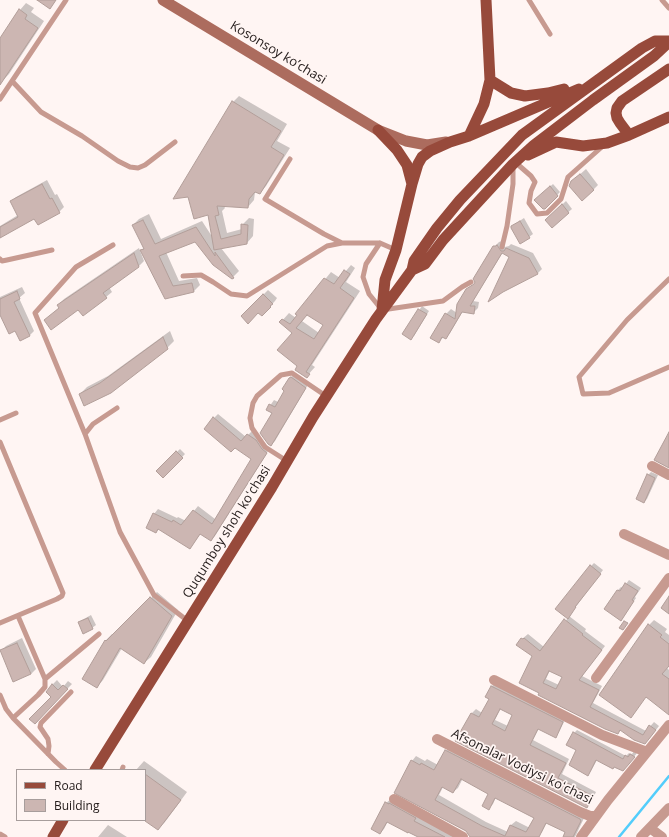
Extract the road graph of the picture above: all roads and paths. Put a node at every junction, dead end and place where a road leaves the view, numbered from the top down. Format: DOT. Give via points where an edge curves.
graph roads {
  1 [pos="66,0"];
  2 [pos="163,0"];
  3 [pos="486,0"];
  4 [pos="529,0"];
  5 [pos="662,0"];
  6 [pos="669,8"];
  7 [pos="550,34"];
  8 [pos="669,42"];
  9 [pos="669,69"];
  10 [pos="490,80"];
  11 [pos="597,80"];
  12 [pos="12,81"];
  13 [pos="0,99"];
  14 [pos="669,117"];
  15 [pos="378,130"];
  16 [pos="630,135"];
  17 [pos="469,136"];
  18 [pos="175,142"];
  19 [pos="450,142"];
  20 [pos="607,143"];
  21 [pos="290,159"];
  22 [pos="515,162"];
  23 [pos="412,184"];
  24 [pos="342,243"];
  25 [pos="380,243"];
  26 [pos="113,246"];
  27 [pos="502,247"];
  28 [pos="52,250"];
  29 [pos="396,250"];
  30 [pos="0,259"];
  31 [pos="414,268"];
  32 [pos="183,276"];
  33 [pos="669,279"];
  34 [pos="471,282"];
  35 [pos="382,310"];
  36 [pos="669,367"];
  37 [pos="326,396"];
  38 [pos="117,408"];
  39 [pos="16,413"];
  40 [pos="0,420"];
  41 [pos="85,434"];
  42 [pos="0,442"];
  43 [pos="287,461"];
  44 [pos="652,466"];
  45 [pos="669,475"];
  46 [pos="624,534"];
  47 [pos="669,555"];
  48 [pos="669,578"];
  49 [pos="18,616"];
  50 [pos="188,621"];
  51 [pos="0,624"];
  52 [pos="99,634"];
  53 [pos="596,678"];
  54 [pos="45,679"];
  55 [pos="494,680"];
  56 [pos="71,692"];
  57 [pos="0,695"];
  58 [pos="0,706"];
  59 [pos="6,709"];
  60 [pos="13,718"];
  61 [pos="669,725"];
  62 [pos="437,739"];
  63 [pos="647,752"];
  64 [pos="48,754"];
  65 [pos="64,769"];
  66 [pos="96,769"];
  67 [pos="394,799"];
  68 [pos="669,808"];
  69 [pos="596,816"];
  70 [pos="63,821"];
  71 [pos="70,821"];
  72 [pos="650,828"];
  73 [pos="0,834"];
  74 [pos="5,837"];
  75 [pos="53,837"];
  76 [pos="62,837"];
  77 [pos="463,837"];
  78 [pos="581,837"];
  79 [pos="641,837"];
  80 [pos="662,837"];
  1 -- 12 [label="lane"];
  2 -- 15 [label="main road, Kosonsoy ko’chasi"];
  3 -- 10 [label="main road"];
  4 -- 7 [label="lane"];
  5 -- 6 [label="lane"];
  8 -- 11 [label="main road" via="655,41"];
  8 -- 22 [label="main road" via="654,56 534,144"];
  9 -- 16 [label="main road" via="622,101 617,108 620,123"];
  10 -- 11 [label="main road" via="511,93 525,96 548,93"];
  10 -- 17 [label="main road" via="484,104"];
  11 -- 17 [label="main road"];
  11 -- 31 [label="main road" via="522,135 460,200 426,243"];
  12 -- 13 [label="lane"];
  12 -- 18 [label="lane" via="41,112 130,167 145,166"];
  14 -- 16 [label="main road"];
  15 -- 19 [label="main road, Kosonsoy ko’chasi" via="406,141 427,145"];
  15 -- 23 [label="main road" via="407,165"];
  16 -- 20 [label="main road"];
  17 -- 19 [label="main road"];
  19 -- 23 [label="main road" via="422,157"];
  20 -- 22 [label="main road" via="583,146 556,142"];
  20 -- 22 [label="lane" via="568,177 560,199 547,213 538,214 529,203 535,182"];
  21 -- 24 [label="lane" via="265,199"];
  22 -- 27 [label="lane"];
  22 -- 31 [label="main road" via="443,240 425,264"];
  23 -- 29 [label="main road"];
  24 -- 25 [label="lane"];
  24 -- 32 [label="lane" via="319,250 247,296 231,294 201,275"];
  25 -- 29 [label="lane"];
  25 -- 35 [label="lane" via="366,264 363,278 369,294"];
  26 -- 41 [label="lane" via="76,267 35,313"];
  28 -- 30 [label="lane" via="7,260"];
  29 -- 31 [label="main road"];
  29 -- 35 [label="main road" via="385,280"];
  31 -- 35 [label="main road, Ququmboy shoh koʻchasi"];
  33 -- 36 [label="lane" via="628,320 579,377 583,394 609,393"];
  34 -- 35 [label="lane" via="443,301"];
  35 -- 37 [label="main road, Ququmboy shoh koʻchasi"];
  37 -- 43 [label="main road, Ququmboy shoh koʻchasi"];
  37 -- 43 [label="lane" via="292,374 281,374 257,396 250,418 252,428 265,447"];
  38 -- 41 [label="lane" via="93,424"];
  39 -- 40 [label="lane"];
  41 -- 50 [label="lane" via="120,532 154,595"];
  42 -- 49 [label="lane" via="63,593 57,599"];
  43 -- 50 [label="main road, Ququmboy shoh koʻchasi"];
  44 -- 45 [label="street"];
  46 -- 47 [label="street"];
  48 -- 53 [label="street"];
  49 -- 51 [label="lane"];
  49 -- 54 [label="lane"];
  50 -- 66 [label="main road, Ququmboy shoh koʻchasi"];
  52 -- 54 [label="lane"];
  54 -- 60 [label="lane" via="38,696"];
  55 -- 63 [label="street" via="602,735"];
  56 -- 64 [label="lane" via="41,723 40,727 48,739"];
  57 -- 59 [label="lane"];
  58 -- 59 [label="lane"];
  59 -- 60 [label="lane"];
  60 -- 64 [label="lane"];
  61 -- 63 [label="street, Afsonalar Vodiysi koʻchasi"];
  62 -- 69 [label="street, Afsonalar Vodiysi koʻchasi" via="580,812"];
  63 -- 69 [label="street, Afsonalar Vodiysi koʻchasi"];
  64 -- 65 [label="lane"];
  67 -- 77 [label="street"];
  68 -- 72 [label="street"];
  69 -- 78 [label="street, Afsonalar Vodiysi koʻchasi"];
  70 -- 75 [label="main road"];
  71 -- 76 [label="main road"];
  72 -- 79 [label="street"];
  72 -- 80 [label="street"];
  73 -- 74 [label="lane"];
}
